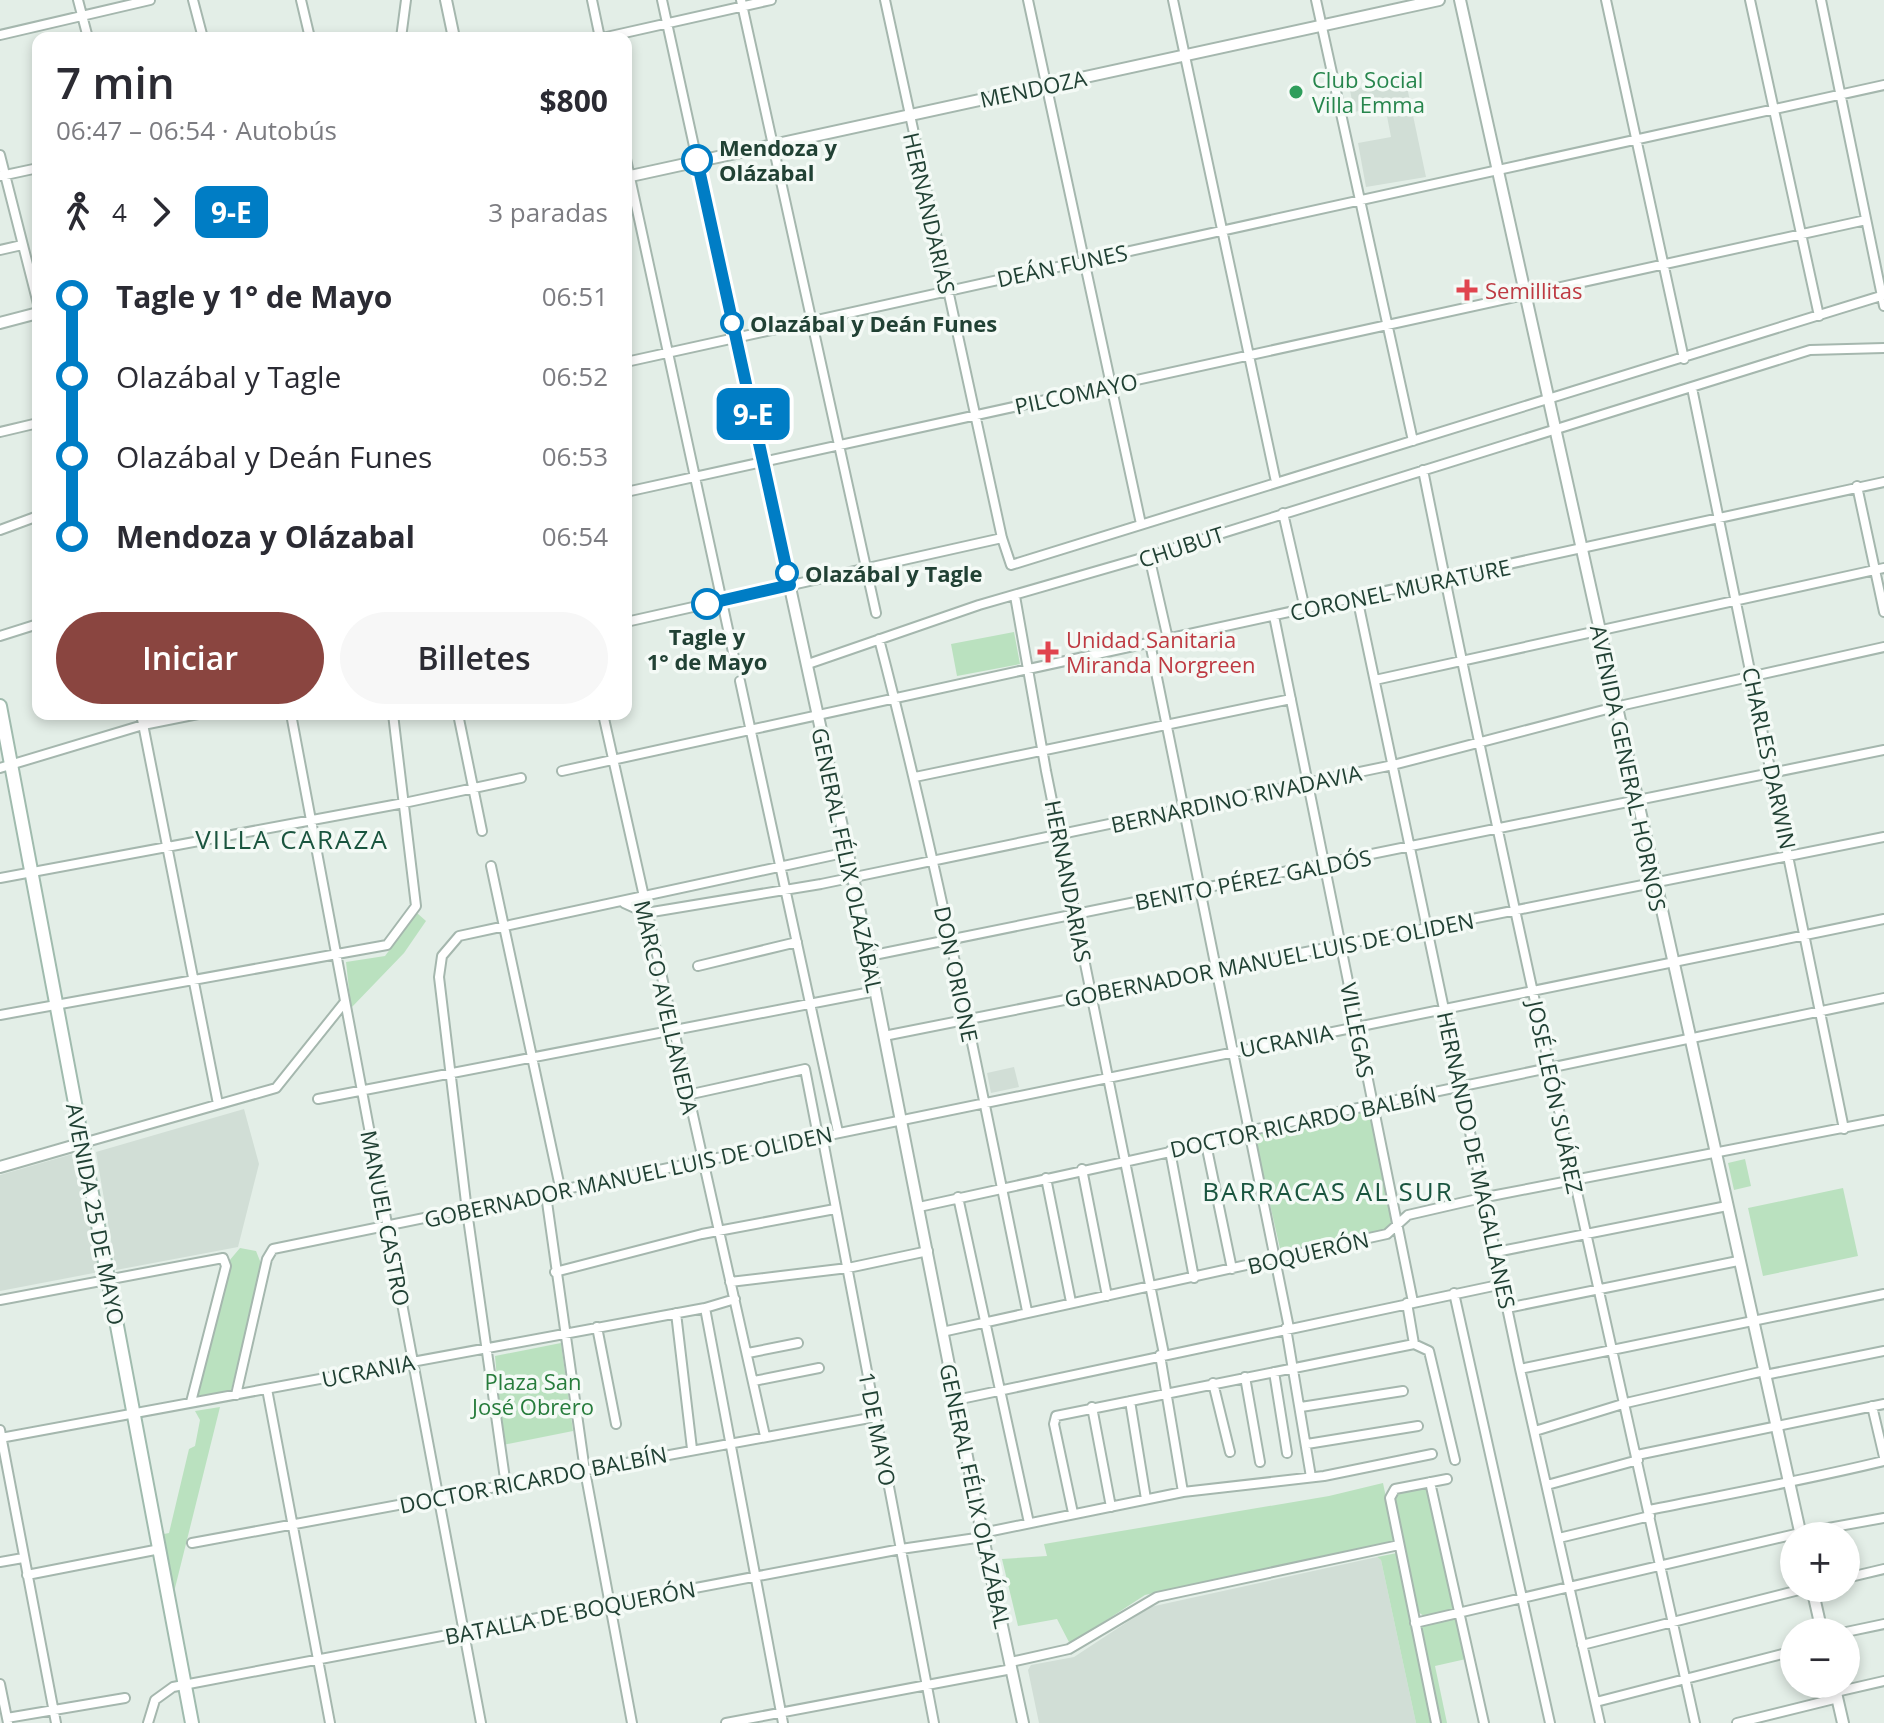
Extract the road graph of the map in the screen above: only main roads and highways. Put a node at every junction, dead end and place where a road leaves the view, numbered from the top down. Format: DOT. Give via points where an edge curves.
graph roads {
  1 [pos="0,706"];
  2 [pos="6,766"];
  3 [pos="192,1723"];
  1 -- 2 [label="main road, AVENIDA 25 DE MAYO"];
  2 -- 3 [label="main road, AVENIDA 25 DE MAYO" via="32,872"];
}
